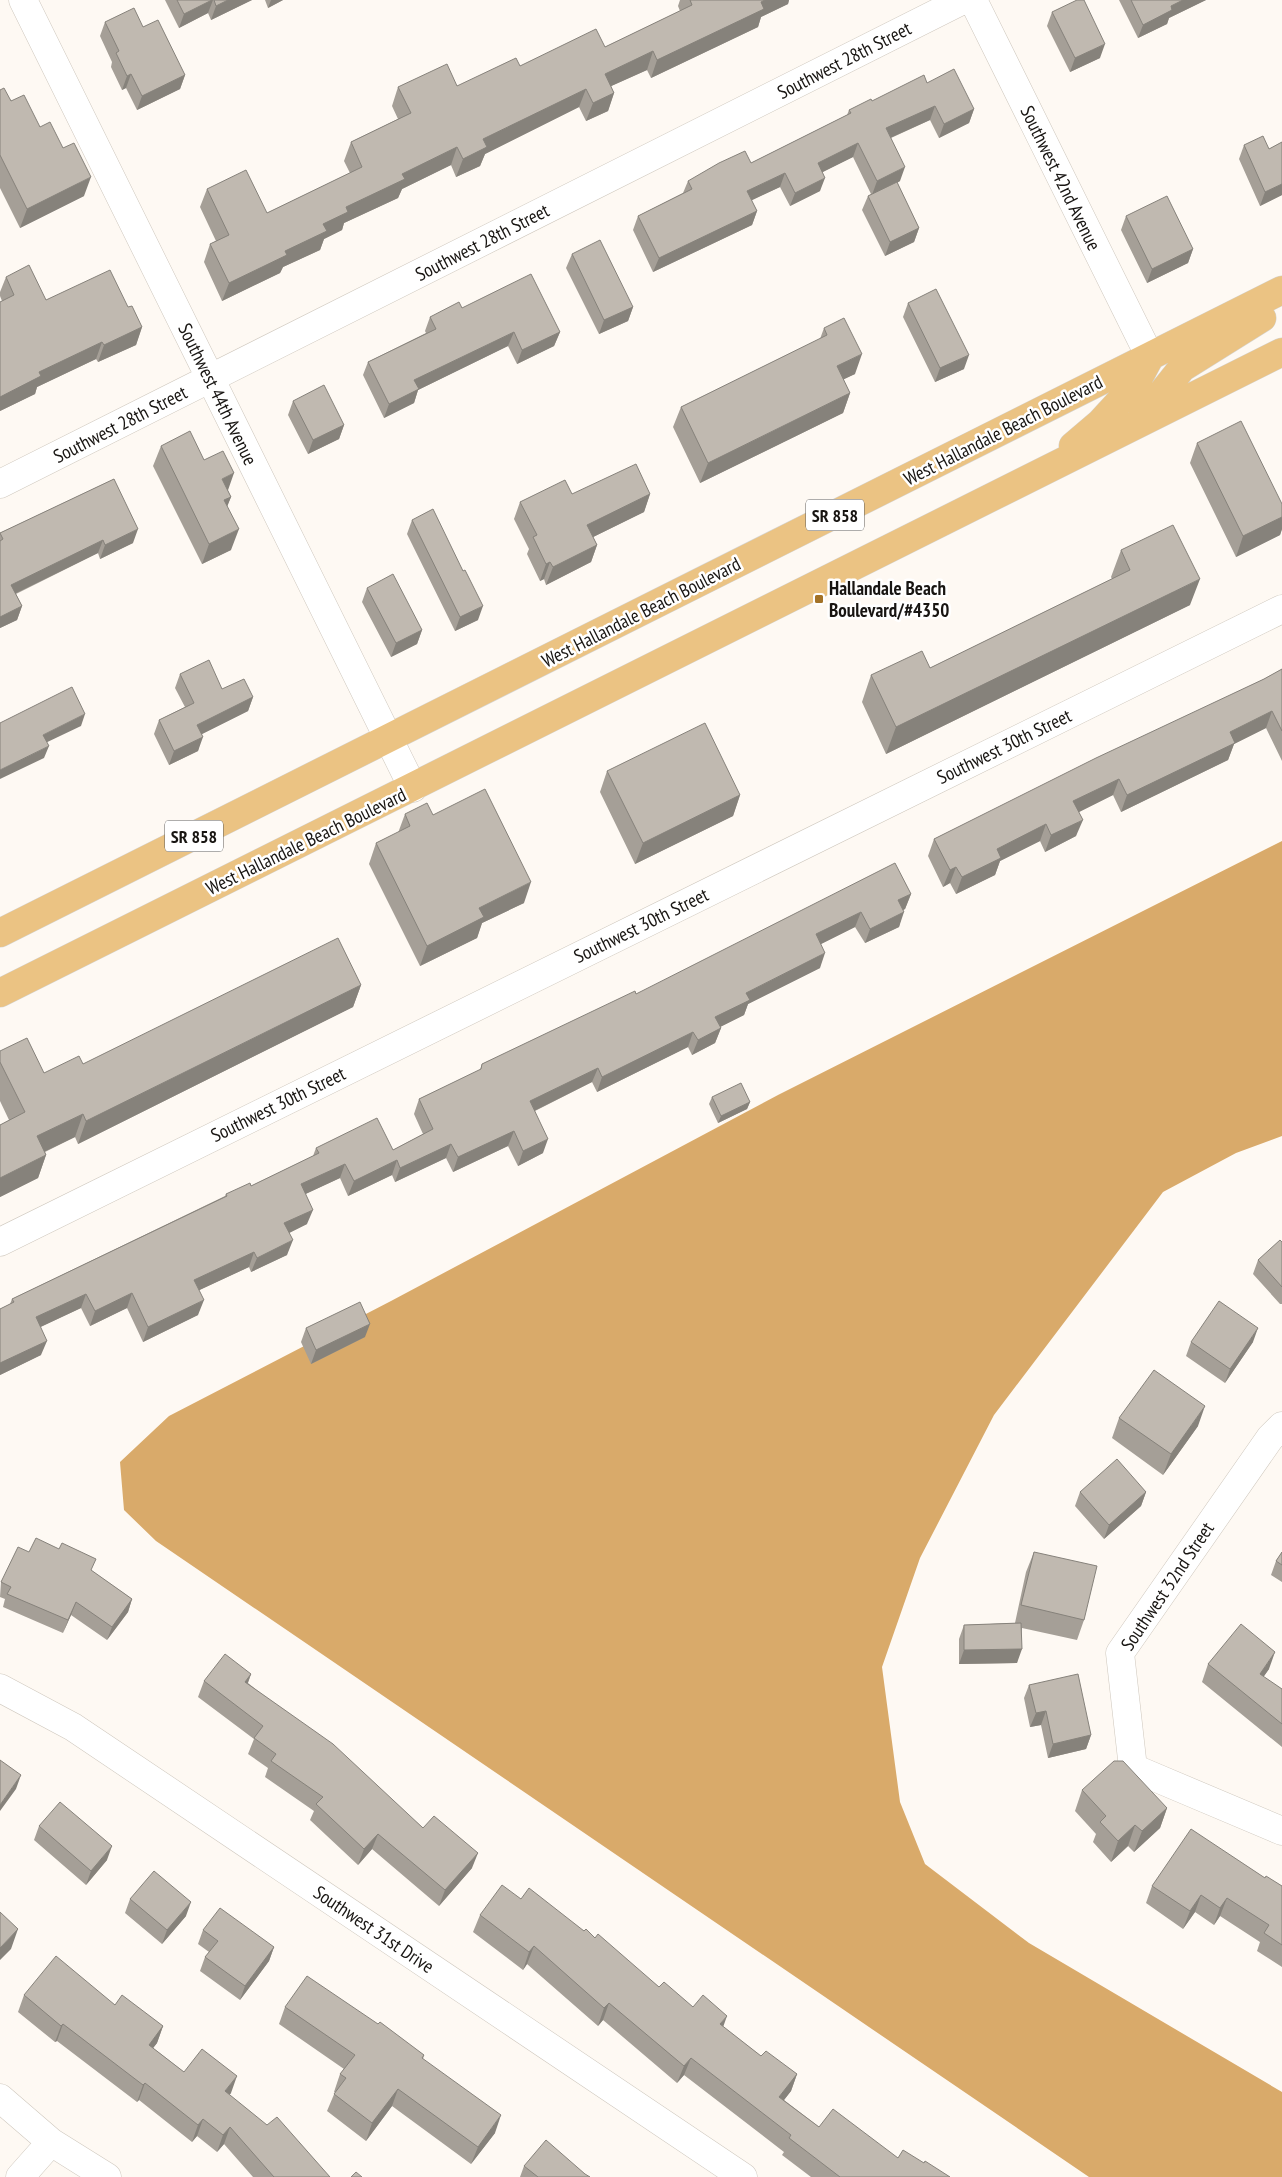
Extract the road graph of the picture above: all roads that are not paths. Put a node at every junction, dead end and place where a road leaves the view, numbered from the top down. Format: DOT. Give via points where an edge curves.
graph roads {
  1 [pos="23,0"];
  2 [pos="963,0"];
  3 [pos="973,0"];
  4 [pos="1282,290"];
  5 [pos="1282,305"];
  6 [pos="1282,352"];
  7 [pos="1150,357"];
  8 [pos="211,378"];
  9 [pos="1137,425"];
  10 [pos="1041,473"];
  11 [pos="0,484"];
  12 [pos="1282,609"];
  13 [pos="389,739"];
  14 [pos="413,788"];
  15 [pos="0,933"];
  16 [pos="0,993"];
  17 [pos="0,1242"];
  18 [pos="1278,1436"];
  19 [pos="0,1688"];
  20 [pos="1282,1831"];
  21 [pos="0,2098"];
  22 [pos="51,2142"];
  23 [pos="20,2177"];
  24 [pos="107,2177"];
  25 [pos="743,2177"];
  1 -- 8 [label="street, Southwest 44th Avenue"];
  2 -- 8 [label="street, Southwest 28th Street"];
  3 -- 7 [label="street, Southwest 42nd Avenue"];
  4 -- 7 [label="main road, West Hallandale Beach Boulevard / SR 858"];
  5 -- 9 [label="main road" via="1182,368"];
  6 -- 9 [label="main road, West Hallandale Beach Boulevard / SR 858"];
  7 -- 10 [label="main road" via="1135,385 1100,423"];
  7 -- 13 [label="main road, West Hallandale Beach Boulevard / SR 858"];
  8 -- 11 [label="street, Southwest 28th Street"];
  8 -- 13 [label="street, Southwest 44th Avenue"];
  9 -- 10 [label="main road, West Hallandale Beach Boulevard / SR 858"];
  10 -- 14 [label="main road, West Hallandale Beach Boulevard / SR 858"];
  12 -- 17 [label="street, Southwest 30th Street"];
  13 -- 14 [label="street, Southwest 44th Avenue"];
  13 -- 15 [label="main road, West Hallandale Beach Boulevard / SR 858"];
  14 -- 16 [label="main road, West Hallandale Beach Boulevard / SR 858"];
  18 -- 20 [label="street, Southwest 32nd Street" via="1120,1653 1133,1768"];
  19 -- 25 [label="street, Southwest 31st Drive" via="73,1727"];
  21 -- 22 [label="street"];
  22 -- 23 [label="street"];
  22 -- 24 [label="street"];
}
